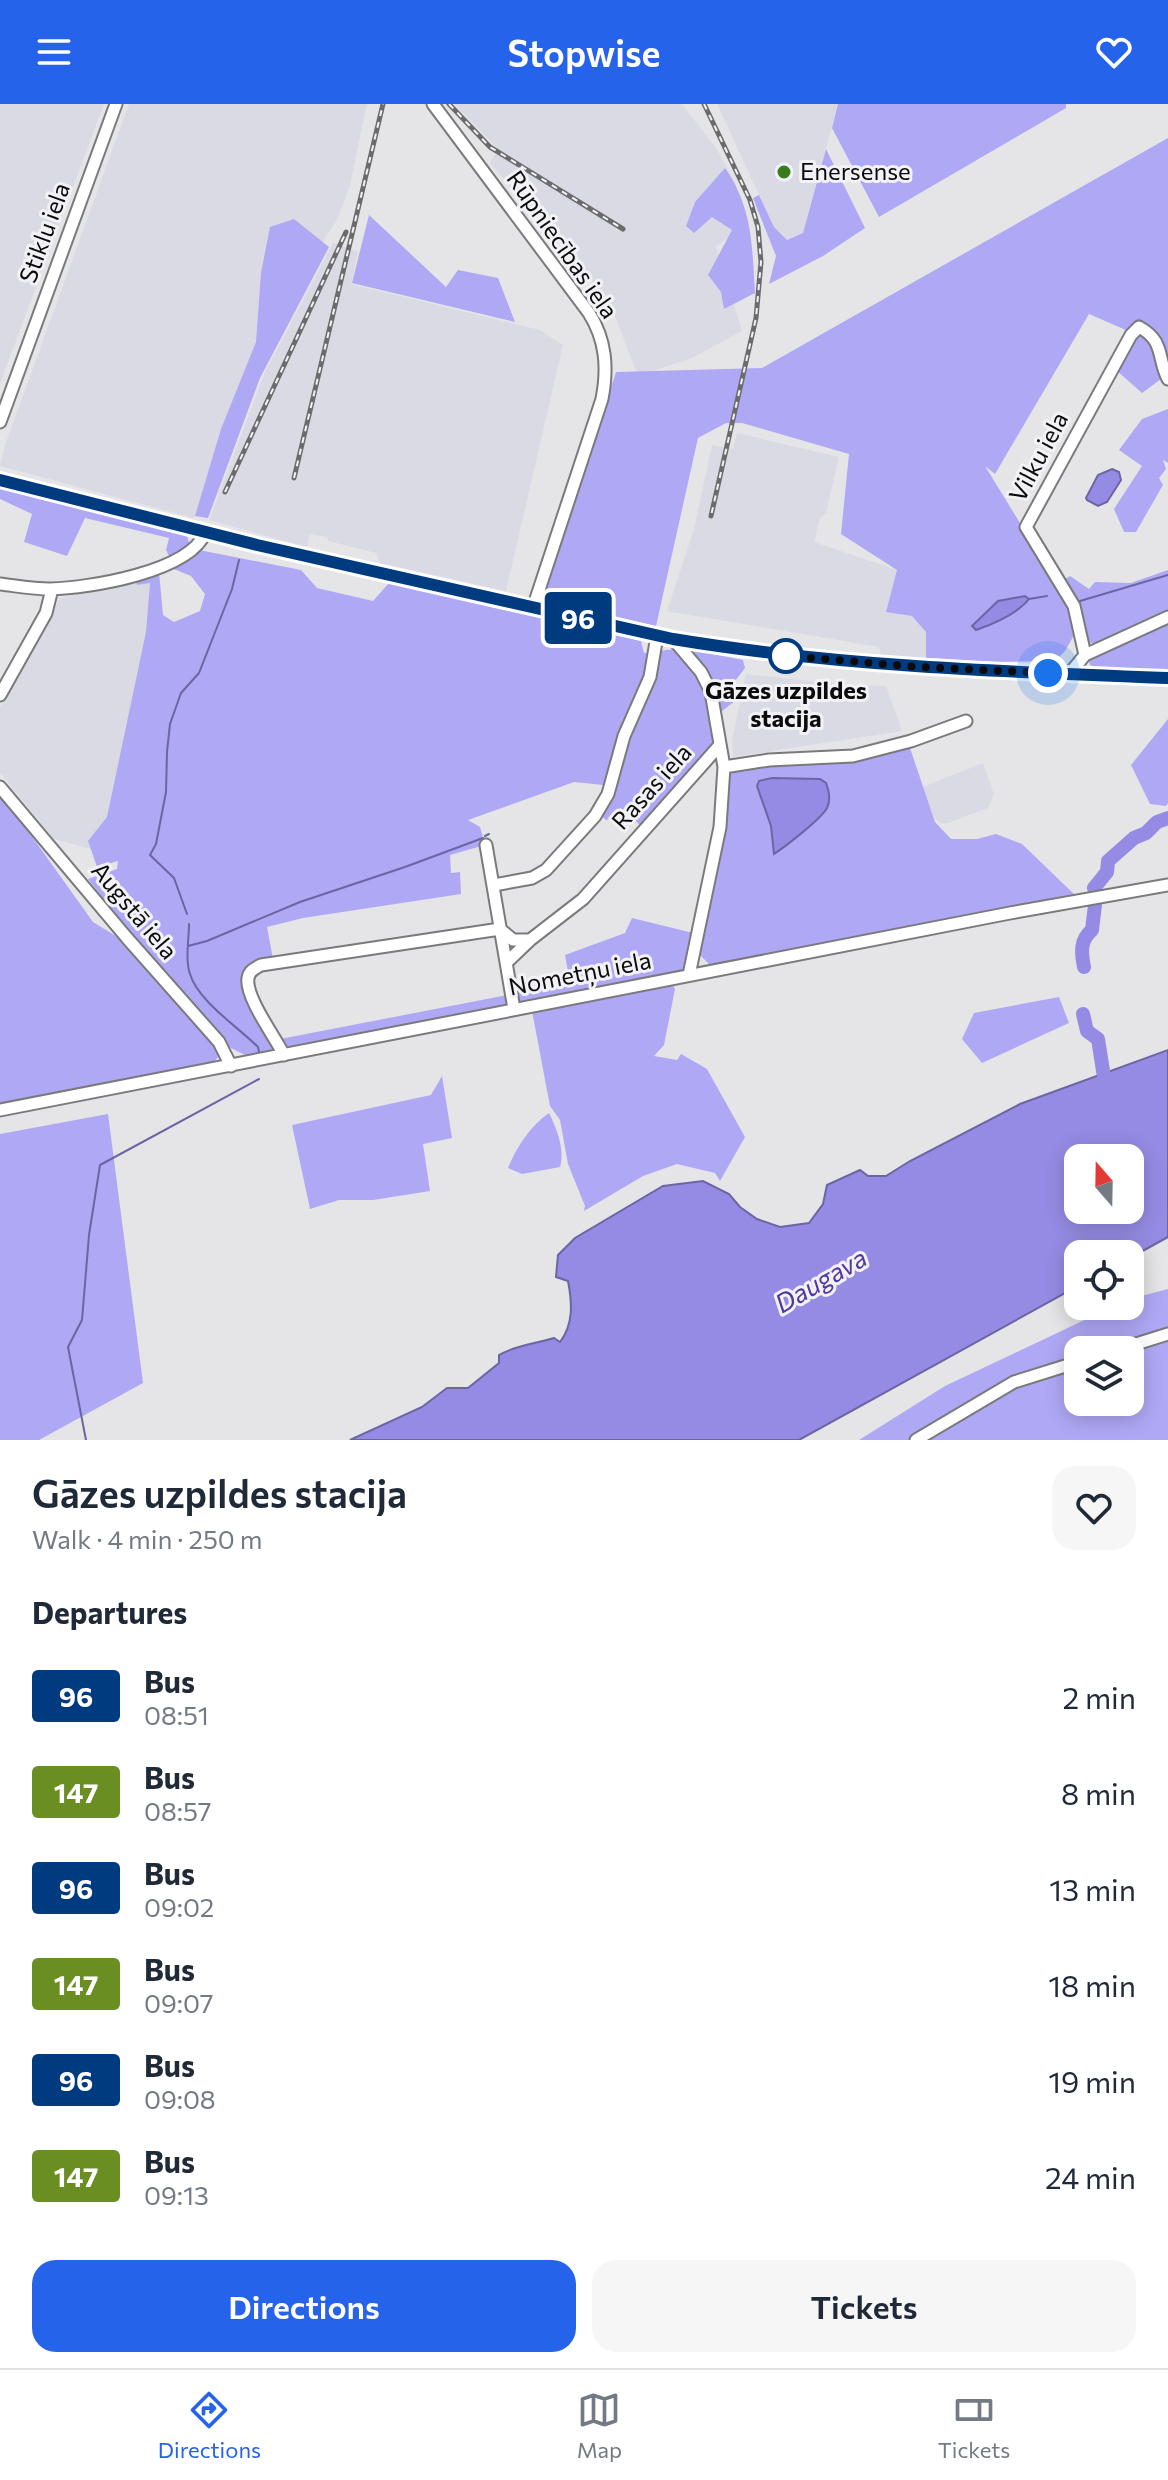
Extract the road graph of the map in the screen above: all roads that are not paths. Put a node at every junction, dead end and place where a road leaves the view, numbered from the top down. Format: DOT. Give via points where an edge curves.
graph roads {
  1 [pos="116,104"];
  2 [pos="433,104"];
  3 [pos="1168,379"];
  4 [pos="0,422"];
  5 [pos="0,480"];
  6 [pos="205,533"];
  7 [pos="0,584"];
  8 [pos="52,589"];
  9 [pos="533,608"];
  10 [pos="1168,617"];
  11 [pos="657,636"];
  12 [pos="673,639"];
  13 [pos="1085,655"];
  14 [pos="1069,674"];
  15 [pos="1168,678"];
  16 [pos="0,695"];
  17 [pos="966,721"];
  18 [pos="719,746"];
  19 [pos="724,767"];
  20 [pos="0,787"];
  21 [pos="486,845"];
  22 [pos="1168,878"];
  23 [pos="494,885"];
  24 [pos="1163,886"];
  25 [pos="500,929"];
  26 [pos="530,940"];
  27 [pos="507,962"];
  28 [pos="689,975"];
  29 [pos="514,1009"];
  30 [pos="284,1055"];
  31 [pos="231,1066"];
  32 [pos="0,1110"];
  33 [pos="1168,1334"];
  34 [pos="1144,1342"];
  35 [pos="1064,1366"];
  36 [pos="916,1440"];
  1 -- 4 [label="street, Stiklu iela"];
  2 -- 9 [label="street, Rūpniecības iela" via="589,313 603,345 602,399"];
  3 -- 13 [label="street, Vilku iela" via="1157,343 1139,327 1026,527 1074,606"];
  5 -- 6 [label="street"];
  6 -- 8 [label="street" via="201,543 169,563 108,582"];
  6 -- 9 [label="street"];
  7 -- 8 [label="street"];
  8 -- 16 [label="street" via="46,613"];
  9 -- 11 [label="street"];
  10 -- 13 [label="street"];
  11 -- 12 [label="street"];
  11 -- 23 [label="street" via="650,677 595,816 546,870"];
  12 -- 14 [label="street" via="822,659"];
  12 -- 18 [label="street, Rasas iela" via="711,692"];
  13 -- 14 [label="street"];
  14 -- 15 [label="street"];
  17 -- 19 [label="street" via="853,756"];
  18 -- 19 [label="street"];
  18 -- 26 [label="street, Rasas iela" via="583,899"];
  19 -- 28 [label="street" via="720,827"];
  20 -- 31 [label="street, Augstā iela" via="219,1042"];
  21 -- 23 [label="street"];
  22 -- 24 [label="street"];
  23 -- 25 [label="street"];
  24 -- 28 [label="street, Nometņu iela"];
  25 -- 26 [label="street" via="513,940"];
  25 -- 27 [label="street"];
  25 -- 30 [label="street" via="251,970 249,991"];
  26 -- 27 [label="street, Rasas iela"];
  27 -- 29 [label="street"];
  28 -- 29 [label="street, Nometņu iela"];
  29 -- 30 [label="street, Nometņu iela"];
  30 -- 31 [label="street, Nometņu iela"];
  31 -- 32 [label="street, Nometņu iela"];
  33 -- 34 [label="street"];
  35 -- 36 [label="street" via="1014,1382"];
}
